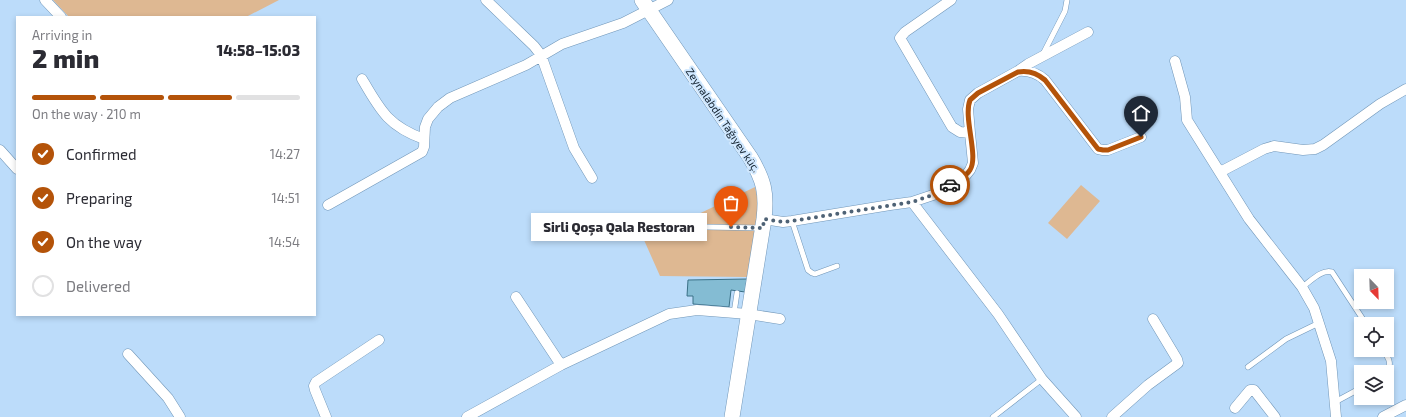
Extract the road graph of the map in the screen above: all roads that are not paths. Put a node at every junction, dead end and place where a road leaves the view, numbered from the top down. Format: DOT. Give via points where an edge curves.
graph roads {
  1 [pos="45,0"];
  2 [pos="486,0"];
  3 [pos="668,0"];
  4 [pos="951,0"];
  5 [pos="1067,0"];
  6 [pos="645,5"];
  7 [pos="60,16"];
  8 [pos="1088,32"];
  9 [pos="541,55"];
  10 [pos="1041,57"];
  11 [pos="1175,61"];
  12 [pos="1018,72"];
  13 [pos="362,79"];
  14 [pos="1406,89"];
  15 [pos="970,133"];
  16 [pos="1141,137"];
  17 [pos="424,139"];
  18 [pos="0,150"];
  19 [pos="16,168"];
  20 [pos="1220,172"];
  21 [pos="592,178"];
  22 [pos="912,202"];
  23 [pos="328,205"];
  24 [pos="792,221"];
  25 [pos="764,224"];
  26 [pos="707,227"];
  27 [pos="837,266"];
  28 [pos="1302,287"];
  29 [pos="737,293"];
  30 [pos="516,297"];
  31 [pos="741,314"];
  32 [pos="1361,317"];
  33 [pos="780,319"];
  34 [pos="1153,319"];
  35 [pos="1319,322"];
  36 [pos="379,340"];
  37 [pos="128,354"];
  38 [pos="561,365"];
  39 [pos="1248,367"];
  40 [pos="1042,379"];
  41 [pos="1354,392"];
  42 [pos="1335,402"];
  43 [pos="1406,405"];
  44 [pos="1235,408"];
  45 [pos="1390,416"];
  46 [pos="180,417"];
  47 [pos="326,417"];
  48 [pos="467,417"];
  49 [pos="732,417"];
  50 [pos="993,417"];
  51 [pos="1076,417"];
  52 [pos="1112,417"];
  53 [pos="1275,417"];
  54 [pos="1336,417"];
  1 -- 7 [label="street"];
  2 -- 9 [label="street"];
  3 -- 6 [label="street"];
  4 -- 15 [label="street" via="900,38 952,127 960,132"];
  5 -- 10 [label="lane" via="1065,11"];
  6 -- 9 [label="street" via="623,23 562,44"];
  6 -- 25 [label="street, Zeynalabdin Tağıyev küç." via="758,170 766,194"];
  8 -- 10 [label="street"];
  9 -- 17 [label="street" via="526,65 450,98 428,119"];
  9 -- 21 [label="street" via="574,148"];
  10 -- 12 [label="street"];
  11 -- 20 [label="street" via="1185,97 1187,120"];
  12 -- 15 [label="street" via="978,93 970,100"];
  12 -- 16 [label="street" via="1035,73 1045,80 1098,149 1108,150"];
  13 -- 17 [label="street" via="386,116 396,126"];
  14 -- 20 [label="street" via="1315,149 1274,146"];
  15 -- 22 [label="street" via="973,163 966,175 936,194"];
  17 -- 23 [label="street" via="422,152"];
  18 -- 19 [label="street"];
  20 -- 28 [label="street" via="1249,219"];
  22 -- 24 [label="street"];
  22 -- 40 [label="street" via="998,314"];
  24 -- 25 [label="street"];
  24 -- 27 [label="lane" via="808,270 815,274"];
  25 -- 26 [label="lane"];
  25 -- 31 [label="street, Zeynalabdin Tağıyev küç."];
  28 -- 32 [label="lane" via="1321,274 1332,272"];
  28 -- 35 [label="street"];
  29 -- 31 [label="lane"];
  30 -- 38 [label="street"];
  31 -- 33 [label="street"];
  31 -- 38 [label="street" via="697,310 669,314"];
  31 -- 49 [label="street, Zeynalabdin Tağıyev küç."];
  34 -- 52 [label="street" via="1178,363"];
  35 -- 39 [label="lane" via="1286,339"];
  35 -- 42 [label="street" via="1331,361"];
  36 -- 47 [label="street" via="316,382 315,390"];
  37 -- 46 [label="street" via="168,398"];
  38 -- 48 [label="street"];
  40 -- 50 [label="lane"];
  40 -- 51 [label="street"];
  41 -- 42 [label="lane"];
  42 -- 54 [label="street"];
  43 -- 45 [label="street"];
  44 -- 53 [label="street" via="1250,390 1254,390"];
}
